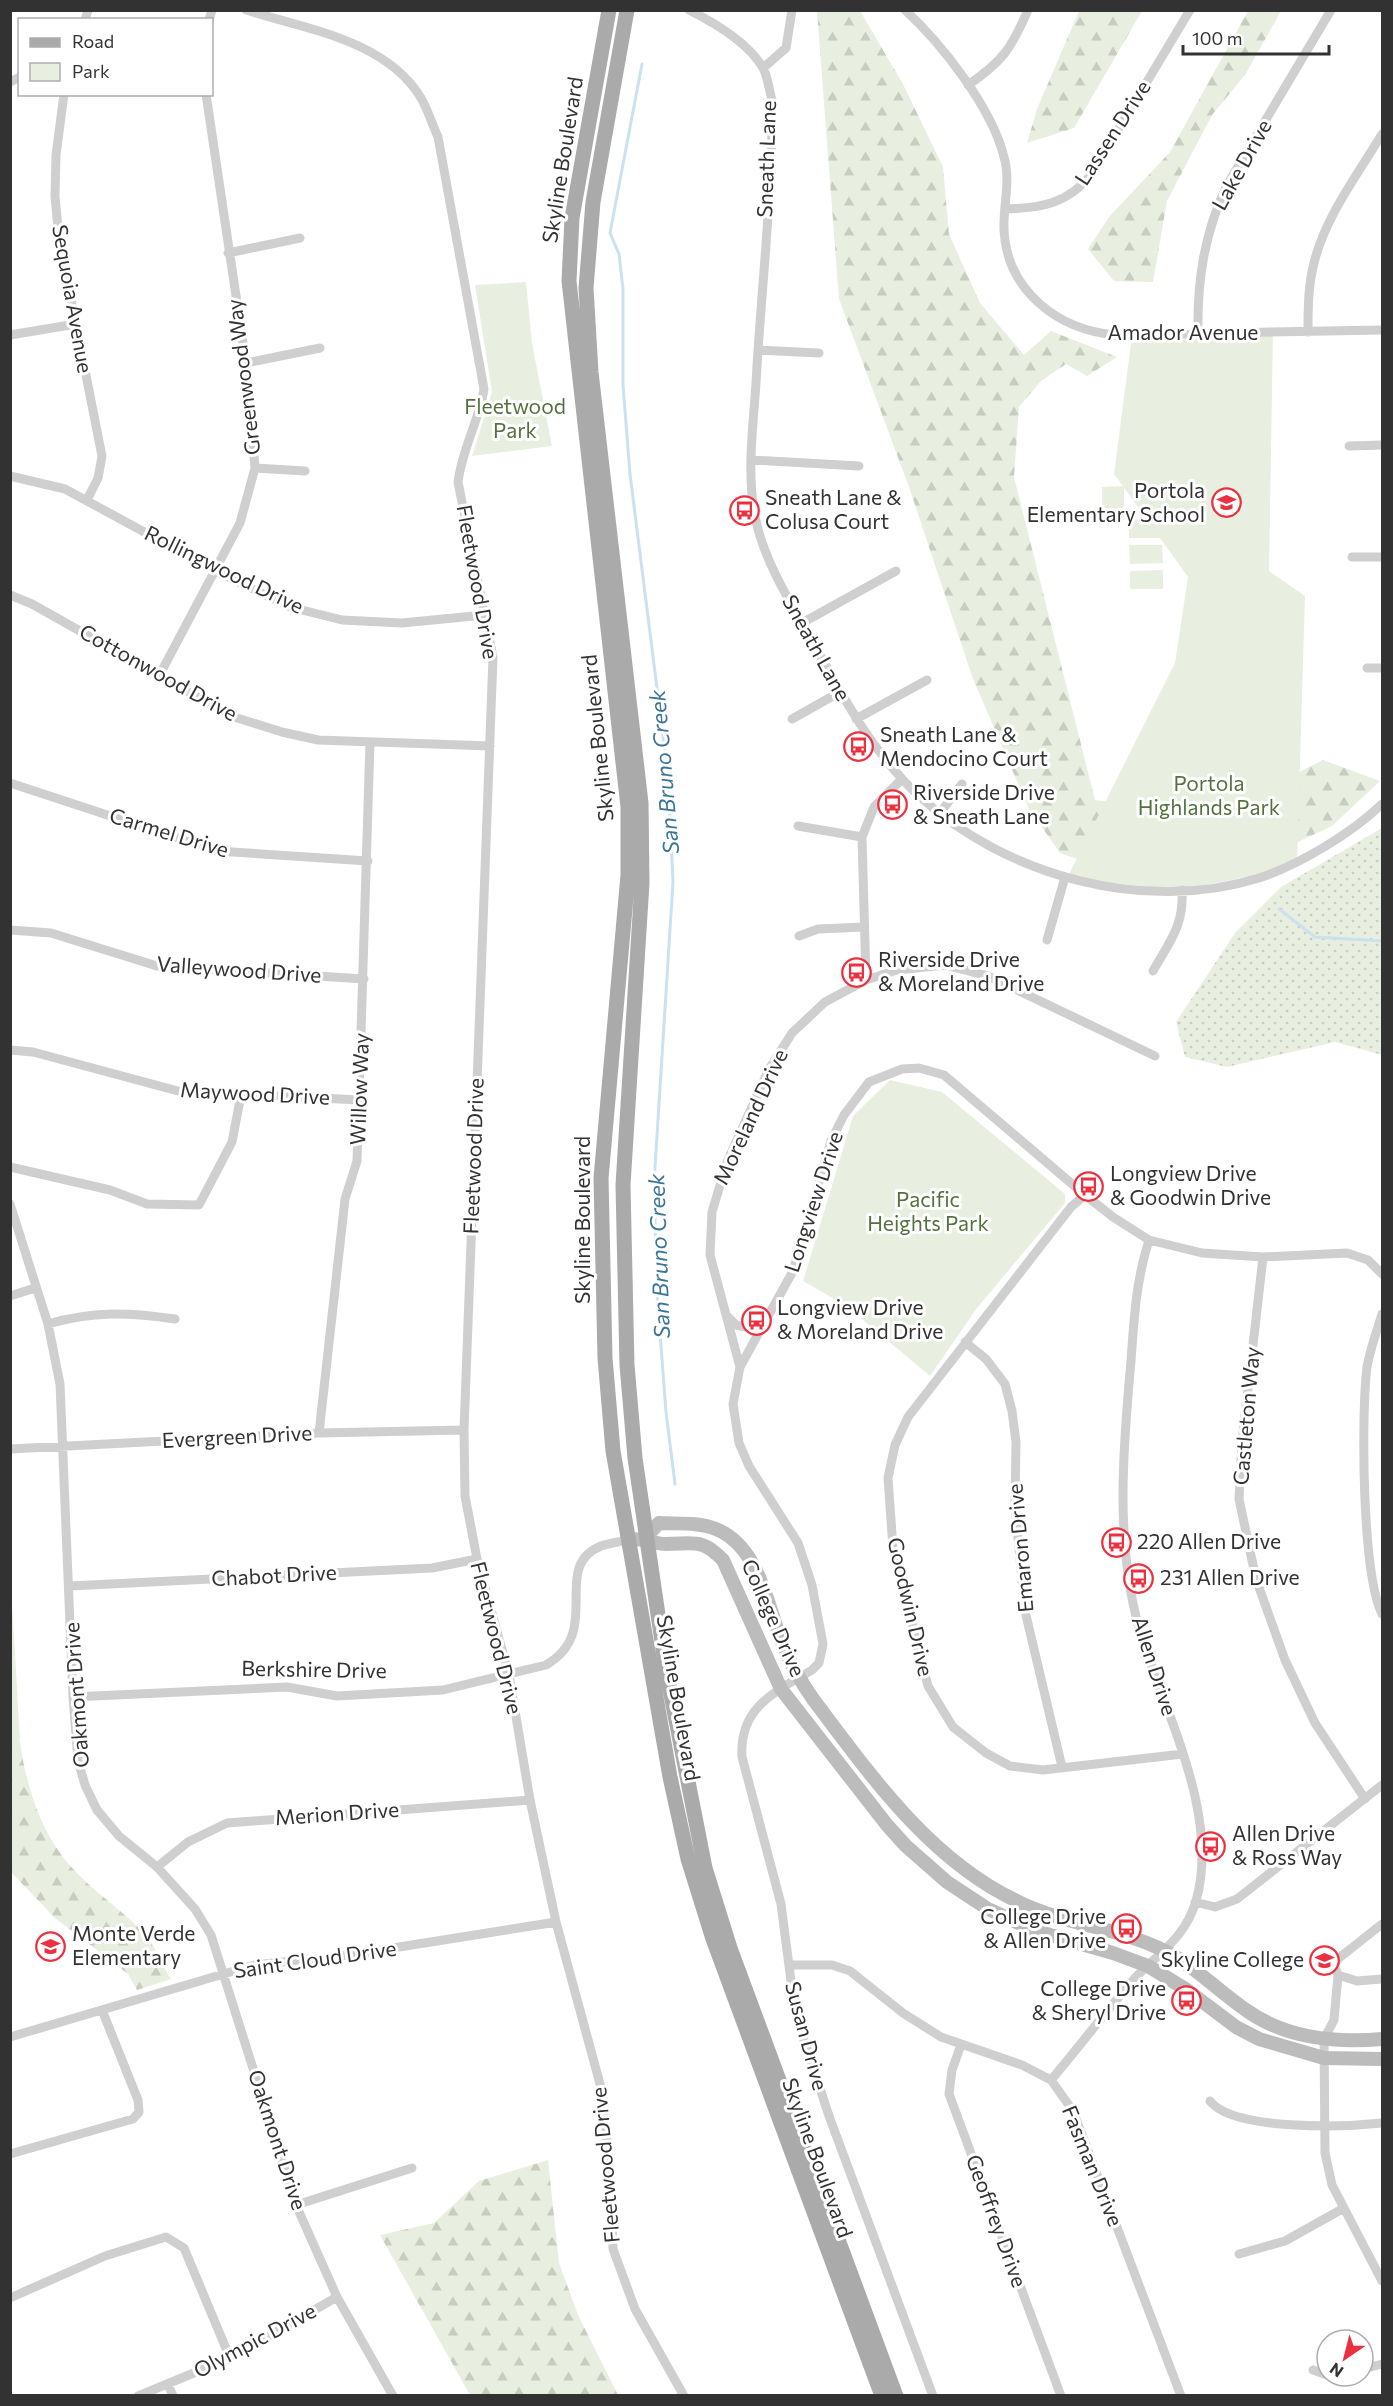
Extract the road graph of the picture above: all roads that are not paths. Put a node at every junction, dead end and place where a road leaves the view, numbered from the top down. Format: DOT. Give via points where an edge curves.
graph roads {
  1 [pos="246,10"];
  2 [pos="609,10"];
  3 [pos="627,10"];
  4 [pos="689,10"];
  5 [pos="792,10"];
  6 [pos="905,10"];
  7 [pos="1028,10"];
  8 [pos="1190,10"];
  9 [pos="1331,10"];
  10 [pos="763,68"];
  11 [pos="968,85"];
  12 [pos="64,96"];
  13 [pos="206,96"];
  14 [pos="1383,134"];
  15 [pos="1005,209"];
  16 [pos="300,238"];
  17 [pos="228,253"];
  18 [pos="76,324"];
  19 [pos="1383,330"];
  20 [pos="1308,332"];
  21 [pos="1198,334"];
  22 [pos="10,335"];
  23 [pos="320,348"];
  24 [pos="758,350"];
  25 [pos="819,352"];
  26 [pos="246,363"];
  27 [pos="1383,445"];
  28 [pos="1349,446"];
  29 [pos="751,460"];
  30 [pos="859,466"];
  31 [pos="255,468"];
  32 [pos="305,471"];
  33 [pos="10,476"];
  34 [pos="87,500"];
  35 [pos="1352,557"];
  36 [pos="1383,557"];
  37 [pos="216,571"];
  38 [pos="896,571"];
  39 [pos="10,595"];
  40 [pos="484,615"];
  41 [pos="802,623"];
  42 [pos="1366,668"];
  43 [pos="1383,668"];
  44 [pos="159,676"];
  45 [pos="927,680"];
  46 [pos="840,692"];
  47 [pos="792,719"];
  48 [pos="856,719"];
  49 [pos="370,742"];
  50 [pos="490,746"];
  51 [pos="902,779"];
  52 [pos="10,783"];
  53 [pos="962,784"];
  54 [pos="1383,804"];
  55 [pos="940,813"];
  56 [pos="798,826"];
  57 [pos="862,837"];
  58 [pos="368,861"];
  59 [pos="1065,877"];
  60 [pos="1182,890"];
  61 [pos="864,927"];
  62 [pos="10,930"];
  63 [pos="799,936"];
  64 [pos="1047,940"];
  65 [pos="1153,971"];
  66 [pos="364,979"];
  67 [pos="866,980"];
  68 [pos="10,1050"];
  69 [pos="1155,1056"];
  70 [pos="241,1095"];
  71 [pos="360,1100"];
  72 [pos="10,1167"];
  73 [pos="1085,1195"];
  74 [pos="10,1204"];
  75 [pos="1149,1240"];
  76 [pos="1263,1257"];
  77 [pos="1383,1274"];
  78 [pos="35,1288"];
  79 [pos="10,1296"];
  80 [pos="726,1314"];
  81 [pos="1383,1314"];
  82 [pos="175,1318"];
  83 [pos="48,1324"];
  84 [pos="760,1330"];
  85 [pos="964,1342"];
  86 [pos="740,1367"];
  87 [pos="464,1430"];
  88 [pos="319,1433"];
  89 [pos="63,1447"];
  90 [pos="10,1449"];
  91 [pos="645,1538"];
  92 [pos="629,1539"];
  93 [pos="477,1559"];
  94 [pos="70,1586"];
  95 [pos="1383,1614"];
  96 [pos="509,1675"];
  97 [pos="790,1684"];
  98 [pos="73,1697"];
  99 [pos="1183,1754"];
  100 [pos="1062,1767"];
  101 [pos="1383,1785"];
  102 [pos="1365,1799"];
  103 [pos="530,1800"];
  104 [pos="157,1867"];
  105 [pos="1196,1902"];
  106 [pos="556,1922"];
  107 [pos="1383,1924"];
  108 [pos="1166,1952"];
  109 [pos="789,1965"];
  110 [pos="1148,1966"];
  111 [pos="225,1973"];
  112 [pos="1338,1975"];
  113 [pos="1383,1979"];
  114 [pos="102,2010"];
  115 [pos="10,2037"];
  116 [pos="1323,2039"];
  117 [pos="1383,2039"];
  118 [pos="961,2045"];
  119 [pos="1324,2058"];
  120 [pos="1383,2059"];
  121 [pos="1052,2080"];
  122 [pos="1210,2101"];
  123 [pos="1383,2123"];
  124 [pos="1324,2124"];
  125 [pos="10,2154"];
  126 [pos="412,2168"];
  127 [pos="296,2205"];
  128 [pos="1344,2208"];
  129 [pos="1239,2254"];
  130 [pos="1381,2275"];
  131 [pos="337,2297"];
  132 [pos="10,2298"];
  133 [pos="230,2358"];
  134 [pos="168,2384"];
  135 [pos="138,2396"];
  136 [pos="173,2396"];
  137 [pos="393,2396"];
  138 [pos="684,2396"];
  139 [pos="882,2396"];
  140 [pos="896,2396"];
  141 [pos="933,2396"];
  142 [pos="1061,2396"];
  143 [pos="1181,2396"];
  1 -- 40 [label="street, Fleetwood Drive" via="356,44 376,56 400,73 421,98 438,137 484,389 481,411 461,459 458,482"];
  2 -- 92 [label="main road, Skyline Boulevard" via="572,218 569,281 627,807 628,875 603,1138 601,1227 609,1407"];
  3 -- 91 [label="main road, Skyline Boulevard" via="593,202 586,288 591,372 641,803 642,883 627,1099 623,1234 630,1404"];
  4 -- 10 [label="street, Sneath Lane" via="738,41"];
  5 -- 10 [label="street" via="786,48"];
  6 -- 11 [label="street, Amador Avenue"];
  7 -- 11 [label="street" via="1004,57"];
  8 -- 15 [label="street, Lassen Drive" via="1080,188 1053,204"];
  9 -- 21 [label="street, Lake Drive" via="1216,207 1198,283"];
  10 -- 24 [label="street, Sneath Lane" via="772,100 772,118"];
  11 -- 15 [label="street, Amador Avenue" via="1004,156"];
  12 -- 18 [label="street, Sequoia Avenue" via="55,196"];
  13 -- 17 [label="street, Greenwood Way"];
  14 -- 20 [label="street" via="1322,240 1310,285"];
  15 -- 21 [label="street, Amador Avenue" via="1006,249 1013,269 1024,287 1054,316 1094,333"];
  16 -- 17 [label="street"];
  17 -- 26 [label="street, Greenwood Way"];
  18 -- 22 [label="street"];
  18 -- 34 [label="street, Sequoia Avenue" via="102,456 98,478"];
  19 -- 20 [label="street, Amador Avenue"];
  20 -- 21 [label="street, Amador Avenue"];
  23 -- 26 [label="street"];
  24 -- 25 [label="street"];
  24 -- 29 [label="street, Sneath Lane"];
  26 -- 31 [label="street, Greenwood Way"];
  27 -- 28 [label="street"];
  29 -- 30 [label="street"];
  29 -- 41 [label="street, Sneath Lane" via="752,502 763,546"];
  31 -- 32 [label="street"];
  31 -- 37 [label="street, Greenwood Way" via="240,523"];
  33 -- 34 [label="street, Rollingwood Drive" via="43,482"];
  34 -- 37 [label="street, Rollingwood Drive"];
  35 -- 36 [label="street"];
  37 -- 40 [label="street, Rollingwood Drive" via="290,607 342,620 402,623"];
  37 -- 44 [label="street, Greenwood Way"];
  38 -- 41 [label="street"];
  39 -- 44 [label="street, Cottonwood Drive"];
  40 -- 50 [label="street, Fleetwood Drive" via="494,657"];
  41 -- 46 [label="street, Sneath Lane"];
  42 -- 43 [label="street"];
  44 -- 49 [label="street, Cottonwood Drive" via="231,716 272,729 318,740"];
  45 -- 48 [label="street"];
  46 -- 47 [label="street"];
  46 -- 48 [label="street, Sneath Lane"];
  48 -- 51 [label="street, Sneath Lane"];
  49 -- 50 [label="street, Cottonwood Drive"];
  49 -- 58 [label="street, Willow Way"];
  50 -- 87 [label="street, Fleetwood Drive"];
  51 -- 55 [label="street, Sneath Lane"];
  51 -- 57 [label="street" via="874,807"];
  52 -- 58 [label="street, Carmel Drive" via="217,851"];
  53 -- 55 [label="street"];
  54 -- 60 [label="street, Sneath Lane" via="1342,834 1281,869 1235,884"];
  55 -- 59 [label="street, Sneath Lane" via="989,847"];
  56 -- 57 [label="street"];
  57 -- 61 [label="street"];
  58 -- 66 [label="street, Willow Way"];
  59 -- 60 [label="street, Sneath Lane" via="1121,888"];
  59 -- 64 [label="street"];
  60 -- 65 [label="street" via="1180,923"];
  61 -- 63 [label="street" via="818,929"];
  61 -- 67 [label="street"];
  62 -- 66 [label="street, Valleywood Drive" via="51,933 157,966"];
  66 -- 71 [label="street, Willow Way"];
  67 -- 69 [label="street, Moreland Drive" via="922,966 968,969"];
  67 -- 80 [label="street, Moreland Drive" via="825,1002 792,1033 768,1071 727,1162 712,1212 710,1255"];
  68 -- 70 [label="street, Maywood Drive" via="33,1052 178,1091"];
  70 -- 71 [label="street, Maywood Drive"];
  70 -- 72 [label="street" via="232,1142 199,1205 147,1204 110,1190"];
  71 -- 88 [label="street, Willow Way" via="357,1161 345,1199"];
  73 -- 75 [label="street, Longview Drive"];
  73 -- 84 [label="street, Longview Drive" via="944,1075 919,1068 902,1069 869,1083 844,1115 831,1141 794,1269"];
  73 -- 85 [label="street, Goodwin Drive" via="1071,1207"];
  74 -- 78 [label="street, Oakmont Drive"];
  75 -- 76 [label="street, Longview Drive" via="1202,1253"];
  75 -- 99 [label="street, Allen Drive" via="1138,1274 1127,1396 1125,1537 1139,1627"];
  76 -- 77 [label="street, Longview Drive" via="1347,1253 1368,1260"];
  76 -- 102 [label="street, Castleton Way" via="1239,1499 1256,1579 1285,1660 1316,1723"];
  78 -- 79 [label="street"];
  78 -- 83 [label="street, Oakmont Drive"];
  80 -- 84 [label="street" via="736,1325"];
  80 -- 86 [label="street, Moreland Drive"];
  81 -- 95 [label="street" via="1368,1364 1363,1413 1370,1557"];
  82 -- 83 [label="street" via="139,1313 82,1314"];
  83 -- 89 [label="street, Oakmont Drive" via="60,1383"];
  84 -- 86 [label="street, Longview Drive"];
  85 -- 100 [label="street, Emaron Drive" via="986,1359 1005,1384 1012,1411 1016,1442 1015,1505 1025,1611"];
  85 -- 100 [label="street, Goodwin Drive" via="908,1417 895,1445 888,1478 893,1548 928,1686 953,1727 1010,1766 1043,1770"];
  86 -- 97 [label="street, Longview Drive" via="733,1404 739,1443 749,1466 798,1543 817,1605 823,1653 819,1663"];
  87 -- 88 [label="street, Evergreen Drive"];
  87 -- 93 [label="street, Fleetwood Drive" via="465,1496"];
  88 -- 89 [label="street, Evergreen Drive"];
  89 -- 90 [label="street, Evergreen Drive"];
  89 -- 94 [label="street, Oakmont Drive"];
  91 -- 92 [label="street, Berkshire Drive"];
  91 -- 97 [label="street, College Drive" via="664,1545 692,1541 705,1545 723,1560"];
  91 -- 97 [label="street, College Drive" via="659,1523 698,1525 730,1536 749,1558"];
  91 -- 140 [label="main road, Skyline Boulevard" via="687,1786 711,1888"];
  92 -- 96 [label="street, Berkshire Drive" via="600,1546 582,1564 576,1578 574,1637 560,1657"];
  92 -- 139 [label="main road, Skyline Boulevard" via="672,1787 700,1900"];
  93 -- 94 [label="street, Chabot Drive" via="432,1568"];
  93 -- 96 [label="street, Fleetwood Drive"];
  94 -- 98 [label="street, Oakmont Drive"];
  96 -- 98 [label="street, Berkshire Drive" via="443,1690 337,1696 287,1687"];
  96 -- 103 [label="street, Fleetwood Drive"];
  97 -- 108 [label="street, College Drive" via="904,1813 958,1865 1029,1907 1125,1935"];
  97 -- 109 [label="street, Susan Drive" via="751,1714 741,1741 783,1915"];
  97 -- 110 [label="street, College Drive" via="887,1825 947,1882 988,1909 1036,1931"];
  98 -- 104 [label="street, Oakmont Drive" via="78,1761 97,1810 119,1836"];
  99 -- 100 [label="street, Goodwin Drive"];
  99 -- 105 [label="street, Allen Drive" via="1198,1812 1200,1859"];
  101 -- 102 [label="street"];
  102 -- 105 [label="street" via="1237,1899 1215,1907"];
  103 -- 104 [label="street, Merion Drive" via="227,1823 188,1842"];
  103 -- 106 [label="street, Fleetwood Drive"];
  104 -- 111 [label="street, Oakmont Drive" via="195,1909 211,1935"];
  105 -- 108 [label="street, Allen Drive"];
  106 -- 111 [label="street, Saint Cloud Drive" via="349,1955 261,1964"];
  106 -- 138 [label="street, Fleetwood Drive" via="603,2095 613,2249 635,2309"];
  107 -- 112 [label="street" via="1339,1958 1334,1965"];
  108 -- 110 [label="street, Allen Drive"];
  108 -- 116 [label="street, College Drive" via="1247,2011 1285,2029"];
  109 -- 118 [label="street, Fasman Drive" via="832,1965 850,1971 922,2026"];
  109 -- 141 [label="street, Susan Drive" via="797,2012 821,2093"];
  110 -- 119 [label="street, College Drive" via="1236,2027 1280,2047"];
  110 -- 121 [label="street, Allen Drive"];
  111 -- 114 [label="street, Saint Cloud Drive"];
  111 -- 127 [label="street, Oakmont Drive"];
  112 -- 113 [label="street" via="1357,1981"];
  112 -- 116 [label="street" via="1334,2020"];
  114 -- 115 [label="street, Saint Cloud Drive"];
  114 -- 125 [label="street" via="138,2100 139,2112 133,2119"];
  116 -- 117 [label="street, College Drive"];
  116 -- 119 [label="street"];
  118 -- 121 [label="street, Fasman Drive" via="1022,2065"];
  118 -- 142 [label="street, Geoffrey Drive" via="952,2070 950,2094"];
  119 -- 120 [label="street, College Drive"];
  119 -- 124 [label="street"];
  121 -- 143 [label="street, Fasman Drive" via="1073,2111"];
  122 -- 124 [label="street" via="1229,2116 1259,2122"];
  123 -- 124 [label="street"];
  124 -- 128 [label="street" via="1328,2168"];
  126 -- 127 [label="street"];
  127 -- 131 [label="street, Oakmont Drive"];
  128 -- 129 [label="street" via="1285,2241"];
  128 -- 130 [label="street"];
  131 -- 133 [label="street, Olympic Drive"];
  131 -- 137 [label="street, Oakmont Drive"];
  132 -- 133 [label="street" via="105,2256 166,2237 184,2248"];
  133 -- 134 [label="street, Olympic Drive"];
  134 -- 135 [label="street, Olympic Drive"];
  134 -- 136 [label="street"];
}
